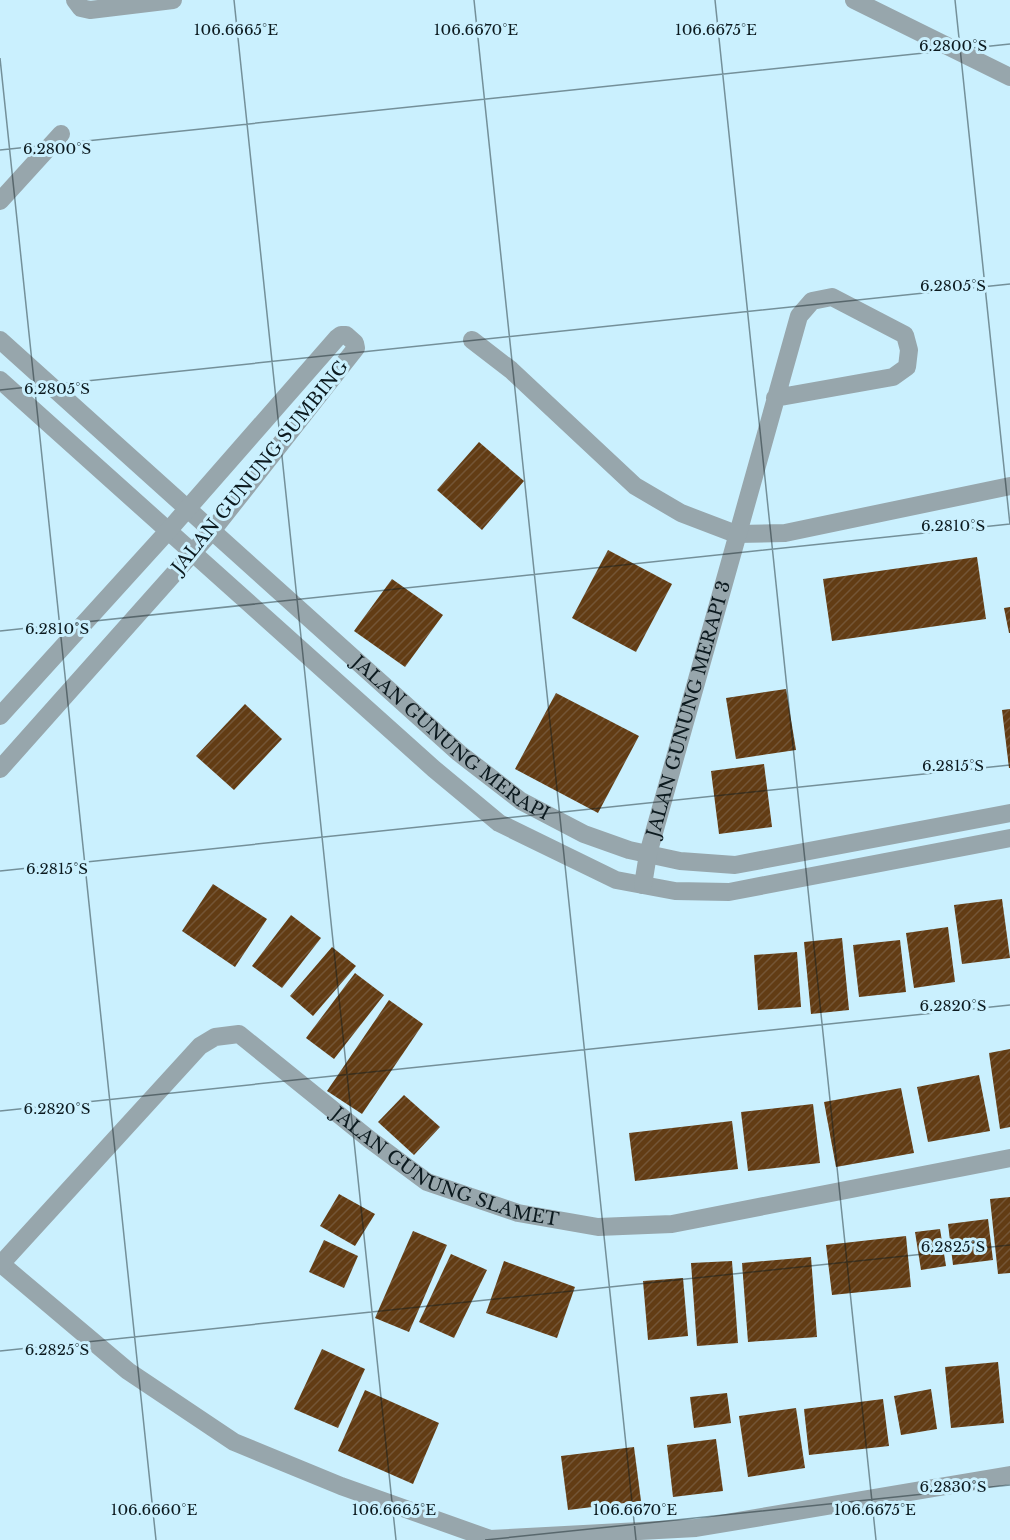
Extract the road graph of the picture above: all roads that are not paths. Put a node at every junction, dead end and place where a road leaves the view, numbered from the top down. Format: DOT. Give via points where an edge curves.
graph roads {
  1 [pos="75,0"];
  2 [pos="173,0"];
  3 [pos="854,0"];
  4 [pos="1010,77"];
  5 [pos="61,134"];
  6 [pos="0,201"];
  7 [pos="0,340"];
  8 [pos="472,340"];
  9 [pos="0,380"];
  10 [pos="775,398"];
  11 [pos="1010,486"];
  12 [pos="188,510"];
  13 [pos="168,531"];
  14 [pos="212,531"];
  15 [pos="736,534"];
  16 [pos="192,552"];
  17 [pos="0,716"];
  18 [pos="0,769"];
  19 [pos="1010,813"];
  20 [pos="1010,838"];
  21 [pos="648,854"];
  22 [pos="643,885"];
  23 [pos="1010,1158"];
  24 [pos="0,1264"];
  25 [pos="1010,1475"];
  26 [pos="490,1540"];
  1 -- 2 [label="street" via="81,8 90,10"];
  3 -- 4 [label="street"];
  5 -- 6 [label="street"];
  7 -- 12 [label="street, JALAN GUNUNG MERAPI"];
  8 -- 15 [label="street" via="511,370 636,486 681,513"];
  9 -- 13 [label="street, JALAN GUNUNG MERAPI"];
  10 -- 10 [label="street, JALAN GUNUNG MERAPI 3" via="893,377 908,367 909,350 904,335 832,297 812,301 799,316"];
  10 -- 15 [label="street, JALAN GUNUNG MERAPI 3"];
  11 -- 15 [label="street" via="785,533"];
  12 -- 13 [label="street, JALAN GUNUNG SUMBING"];
  12 -- 14 [label="street, JALAN GUNUNG MERAPI"];
  12 -- 14 [label="street, JALAN GUNUNG SUMBING" via="337,338 346,335 356,348"];
  13 -- 16 [label="street, JALAN GUNUNG MERAPI"];
  13 -- 17 [label="street, JALAN GUNUNG SUMBING"];
  14 -- 16 [label="street, JALAN GUNUNG SUMBING"];
  14 -- 21 [label="street, JALAN GUNUNG MERAPI" via="459,753 520,801 584,834"];
  15 -- 21 [label="street, JALAN GUNUNG MERAPI 3"];
  16 -- 18 [label="street, JALAN GUNUNG SUMBING"];
  16 -- 22 [label="street, JALAN GUNUNG MERAPI" via="499,823 616,880"];
  19 -- 21 [label="street, JALAN GUNUNG MERAPI" via="735,866"];
  20 -- 22 [label="street, JALAN GUNUNG MERAPI" via="729,892 675,891"];
  21 -- 22 [label="street, JALAN GUNUNG MERAPI 3"];
  23 -- 24 [label="street, JALAN GUNUNG SLAMET" via="672,1224 597,1227 518,1213 427,1182 239,1034 215,1037 200,1046"];
  24 -- 26 [label="street" via="128,1371 234,1442"];
  25 -- 26 [label="street" via="696,1528"];
}
